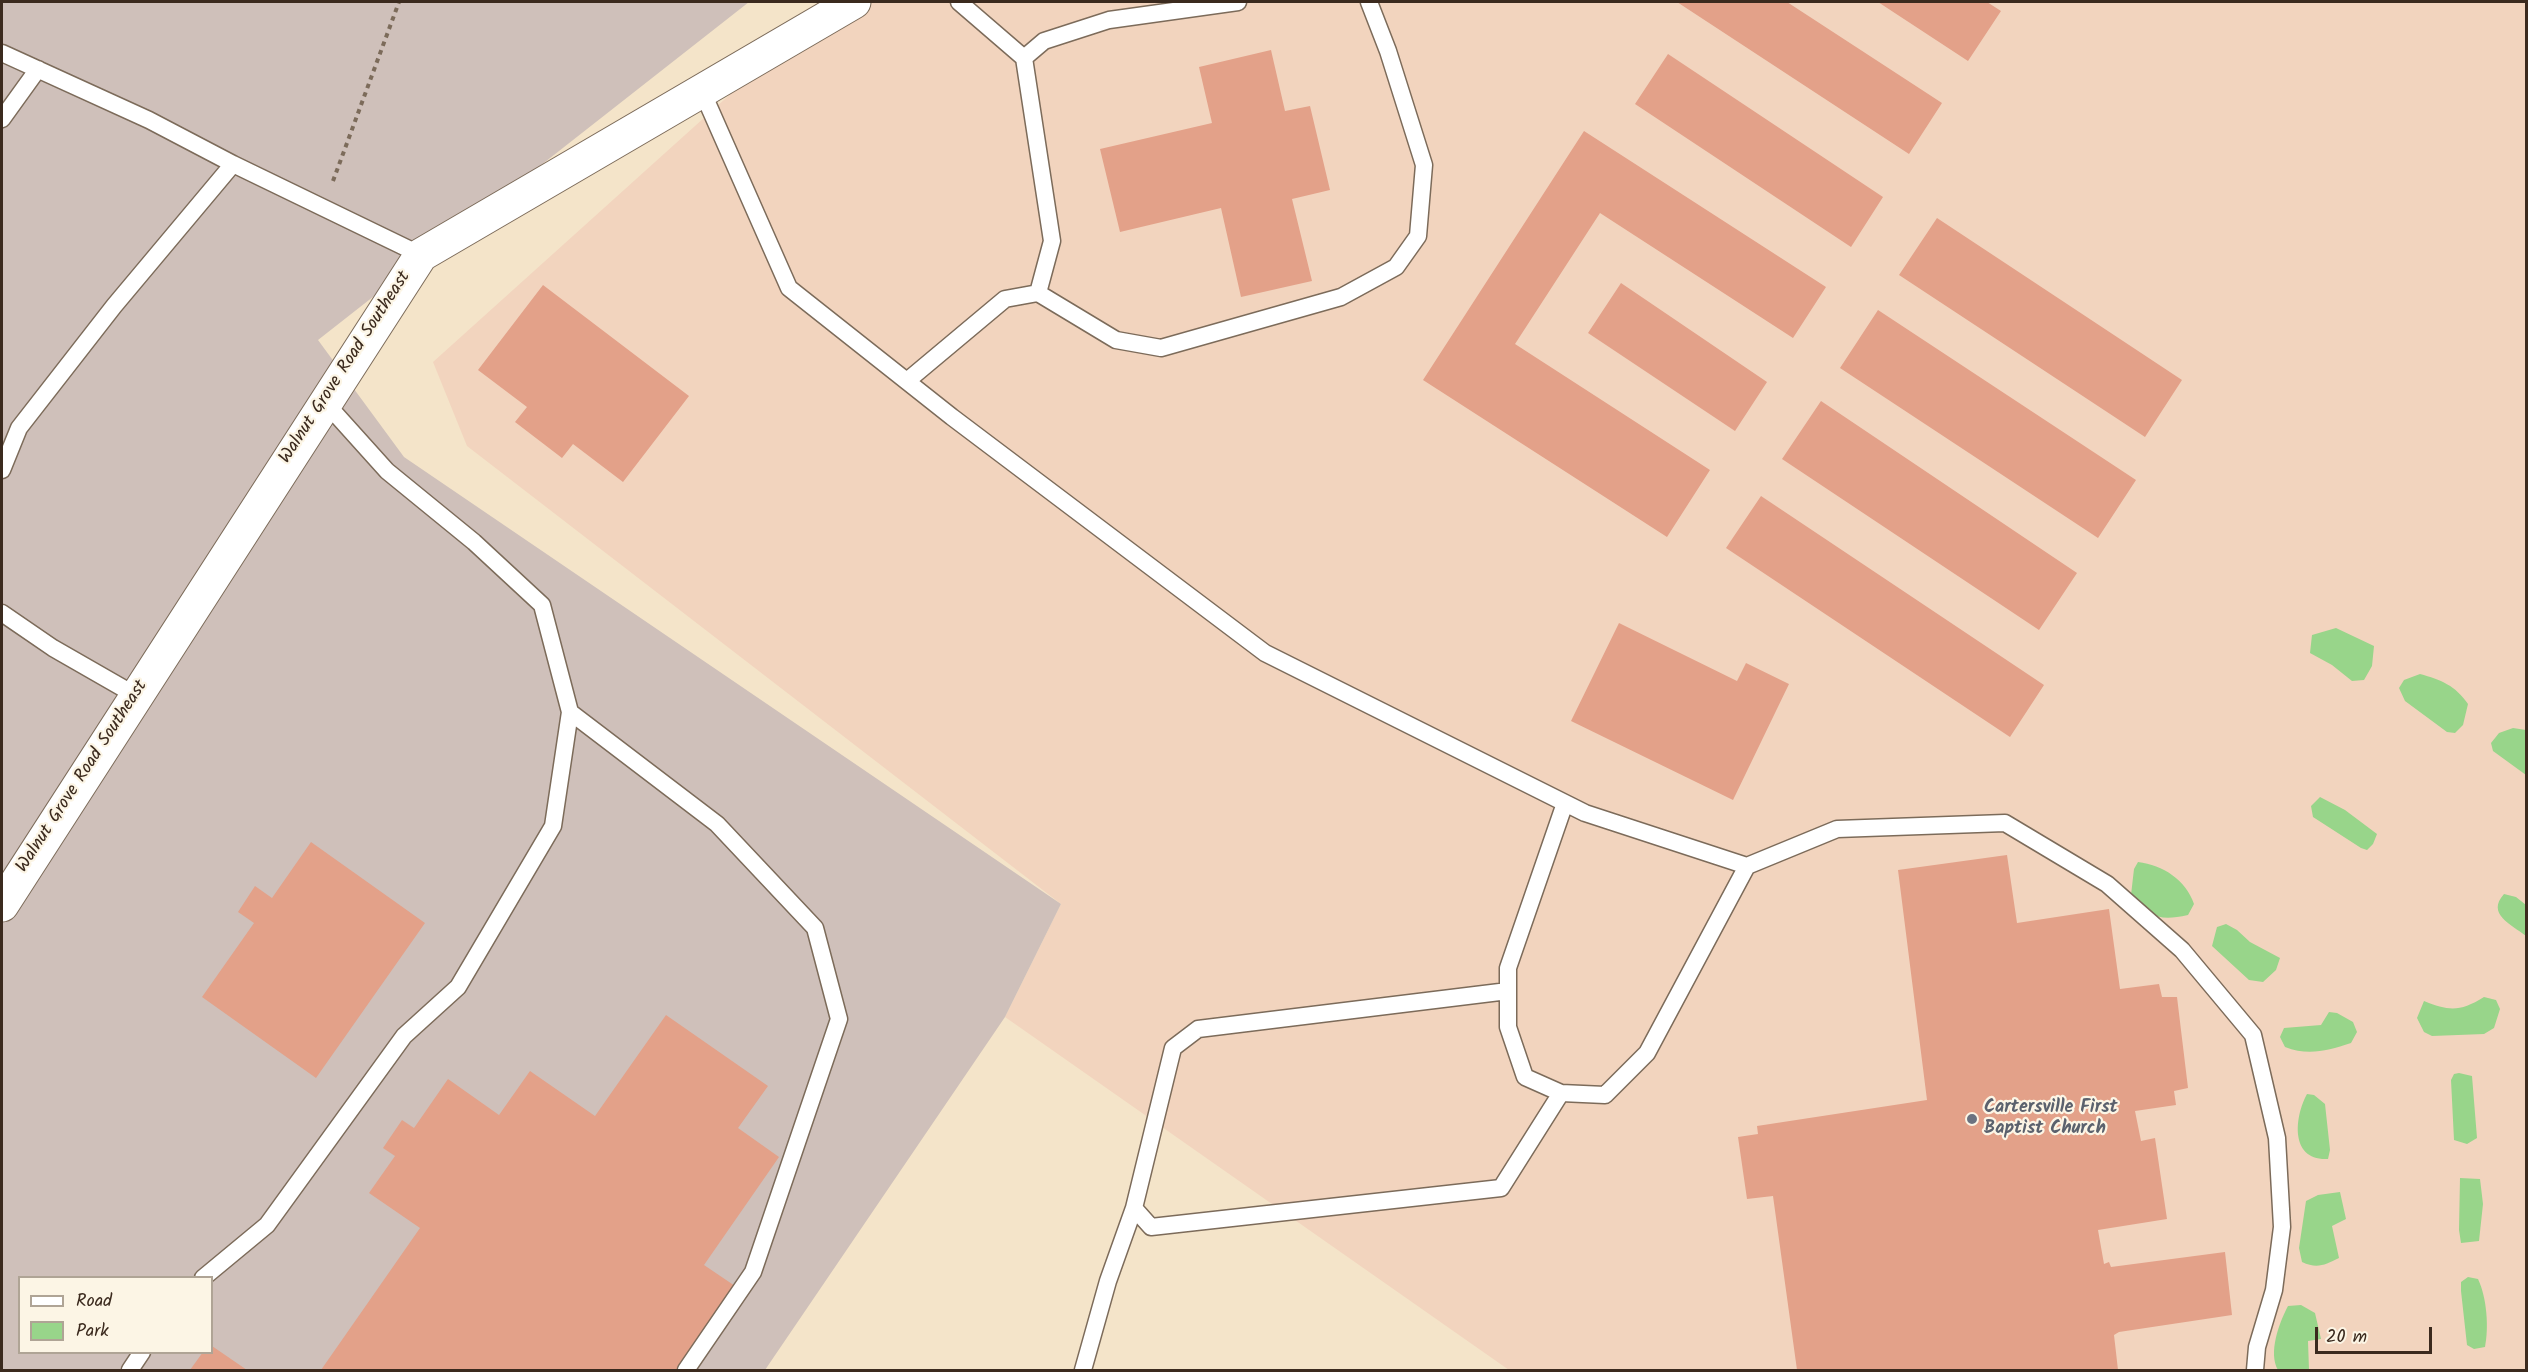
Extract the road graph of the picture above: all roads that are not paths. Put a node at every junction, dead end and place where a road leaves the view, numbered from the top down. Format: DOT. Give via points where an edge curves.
graph roads {
  1 [pos="854,2"];
  2 [pos="959,2"];
  3 [pos="1238,2"];
  4 [pos="1369,2"];
  5 [pos="2,53"];
  6 [pos="1024,58"];
  7 [pos="38,69"];
  8 [pos="702,91"];
  9 [pos="2,119"];
  10 [pos="233,164"];
  11 [pos="421,255"];
  12 [pos="1038,293"];
  13 [pos="907,381"];
  14 [pos="324,401"];
  15 [pos="2,470"];
  16 [pos="2,613"];
  17 [pos="135,694"];
  18 [pos="570,712"];
  19 [pos="1565,803"];
  20 [pos="1747,866"];
  21 [pos="2,904"];
  22 [pos="1508,991"];
  23 [pos="1560,1093"];
  24 [pos="1134,1208"];
  25 [pos="205,1276"];
  26 [pos="141,1354"];
  27 [pos="130,1371"];
  28 [pos="686,1371"];
  29 [pos="1083,1371"];
  30 [pos="2254,1371"];
  1 -- 8 [label="street, Walnut Grove Road Southeast"];
  2 -- 6 [label="lane"];
  3 -- 6 [label="lane" via="1109,20 1044,41"];
  4 -- 12 [label="lane" via="1424,165 1418,236 1396,267 1341,297 1161,348 1116,340"];
  5 -- 7 [label="lane"];
  6 -- 12 [label="lane" via="1052,241"];
  7 -- 9 [label="lane"];
  7 -- 10 [label="lane"];
  8 -- 11 [label="street, Walnut Grove Road Southeast"];
  8 -- 13 [label="lane" via="789,288"];
  10 -- 11 [label="lane"];
  10 -- 15 [label="lane" via="114,306 19,428"];
  11 -- 14 [label="street, Walnut Grove Road Southeast"];
  12 -- 13 [label="lane" via="1005,299"];
  13 -- 19 [label="lane" via="1265,654"];
  14 -- 17 [label="street, Walnut Grove Road Southeast"];
  14 -- 18 [label="lane" via="387,471 474,542 542,605"];
  16 -- 17 [label="lane" via="53,648"];
  17 -- 21 [label="street, Walnut Grove Road Southeast"];
  18 -- 25 [label="lane" via="553,826 459,987 404,1036 267,1225"];
  18 -- 28 [label="lane" via="717,824 815,928 839,1019 753,1272"];
  19 -- 20 [label="lane"];
  19 -- 22 [label="lane" via="1509,968"];
  20 -- 23 [label="lane" via="1647,1053 1605,1095"];
  20 -- 30 [label="lane" via="1837,829 2005,823 2107,885 2182,950 2253,1035 2277,1138 2282,1227 2274,1290"];
  22 -- 23 [label="lane" via="1508,1027 1525,1077"];
  22 -- 24 [label="lane" via="1198,1029 1173,1048"];
  23 -- 24 [label="lane" via="1501,1188 1151,1227"];
  24 -- 29 [label="lane" via="1108,1281"];
  26 -- 27 [label="lane"];
}
